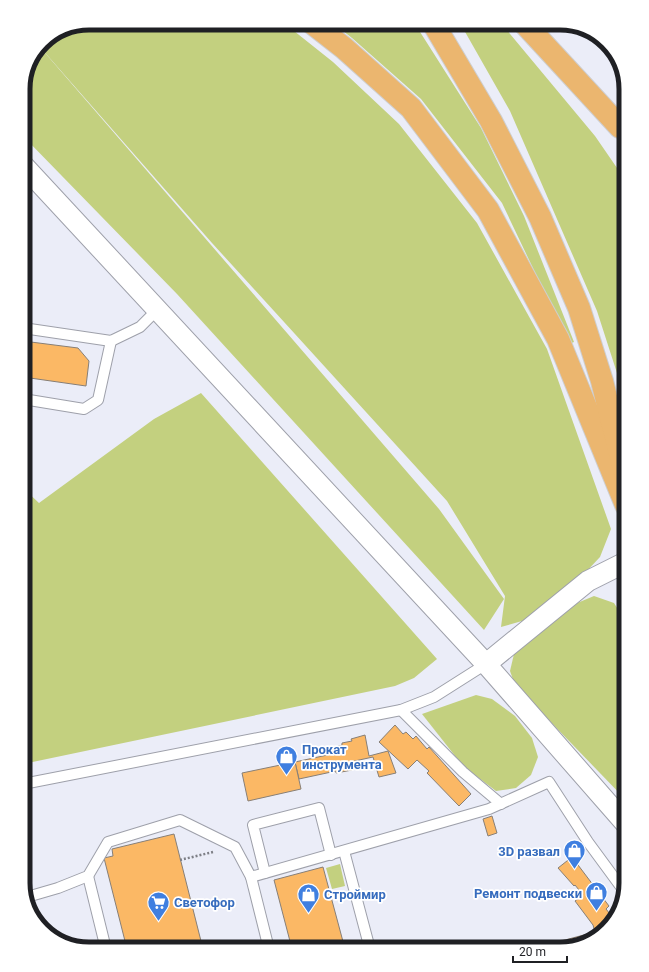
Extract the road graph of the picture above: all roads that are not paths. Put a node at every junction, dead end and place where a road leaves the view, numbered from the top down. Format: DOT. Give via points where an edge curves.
graph roads {
  1 [pos="321,30"];
  2 [pos="437,30"];
  3 [pos="530,30"];
  4 [pos="547,30"];
  5 [pos="619,126"];
  6 [pos="619,127"];
  7 [pos="30,172"];
  8 [pos="158,309"];
  9 [pos="30,329"];
  10 [pos="111,341"];
  11 [pos="30,400"];
  12 [pos="619,449"];
  13 [pos="619,488"];
  14 [pos="619,566"];
  15 [pos="486,664"];
  16 [pos="401,710"];
  17 [pos="30,783"];
  18 [pos="501,804"];
  19 [pos="619,816"];
  20 [pos="344,851"];
  21 [pos="331,855"];
  22 [pos="265,873"];
  23 [pos="88,876"];
  24 [pos="251,877"];
  25 [pos="619,884"];
  26 [pos="32,896"];
  27 [pos="104,942"];
  28 [pos="267,942"];
  29 [pos="368,942"];
  1 -- 13 [label="main road" via="411,108 488,210 558,339"];
  2 -- 12 [label="main road" via="491,121 540,217 579,308 602,381"];
  3 -- 6 [label="main road"];
  4 -- 5 [label="main road"];
  7 -- 8 [label="street"];
  8 -- 10 [label="lane" via="140,327"];
  8 -- 15 [label="street"];
  9 -- 10 [label="lane"];
  10 -- 11 [label="lane" via="98,400 84,409"];
  14 -- 15 [label="street" via="588,581"];
  15 -- 16 [label="lane" via="434,697"];
  15 -- 19 [label="street"];
  16 -- 17 [label="lane"];
  16 -- 18 [label="lane" via="463,772"];
  18 -- 20 [label="lane"];
  18 -- 25 [label="lane" via="549,782"];
  20 -- 21 [label="lane"];
  20 -- 29 [label="lane"];
  21 -- 22 [label="lane"];
  21 -- 22 [label="lane" via="319,808 253,825"];
  22 -- 24 [label="lane"];
  23 -- 24 [label="lane" via="108,842 180,820 235,847"];
  23 -- 26 [label="lane"];
  23 -- 27 [label="lane"];
  24 -- 28 [label="lane"];
}
